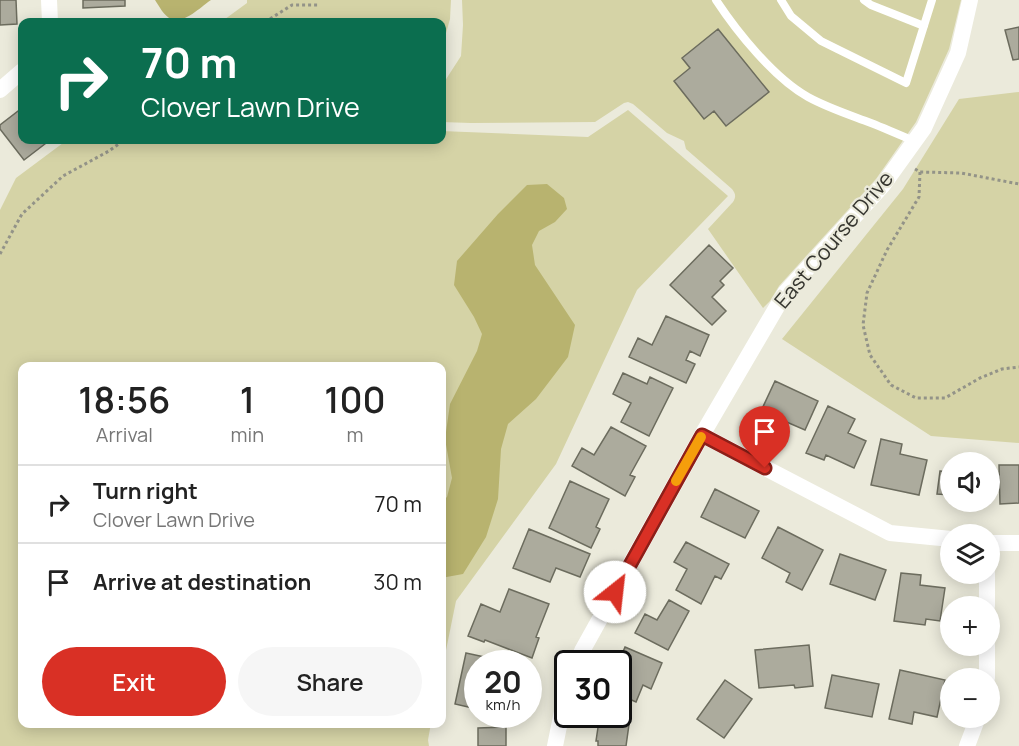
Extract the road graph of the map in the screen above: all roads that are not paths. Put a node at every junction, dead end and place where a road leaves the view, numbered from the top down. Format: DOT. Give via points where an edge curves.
graph roads {
  1 [pos="49,0"];
  2 [pos="716,0"];
  3 [pos="781,0"];
  4 [pos="864,0"];
  5 [pos="932,0"];
  6 [pos="970,0"];
  7 [pos="50,18"];
  8 [pos="924,26"];
  9 [pos="18,74"];
  10 [pos="0,90"];
  11 [pos="914,141"];
  12 [pos="702,435"];
  13 [pos="940,538"];
  14 [pos="1000,543"];
  15 [pos="1019,543"];
  16 [pos="583,650"];
  17 [pos="559,728"];
  18 [pos="974,728"];
  19 [pos="555,746"];
  20 [pos="967,746"];
  1 -- 7 [label="street"];
  2 -- 11 [label="lane" via="750,44 790,85 832,108"];
  3 -- 8 [label="lane" via="791,16 821,41 906,83"];
  4 -- 8 [label="lane"];
  5 -- 8 [label="lane"];
  6 -- 11 [label="street, East Course Drive" via="958,53 924,128"];
  9 -- 10 [label="street"];
  11 -- 12 [label="street, East Course Drive" via="883,185 785,293"];
  12 -- 13 [label="street" via="890,533"];
  12 -- 16 [label="street, East Course Drive"];
  14 -- 15 [label="street"];
  17 -- 19 [label="street"];
  18 -- 20 [label="street"];
}
